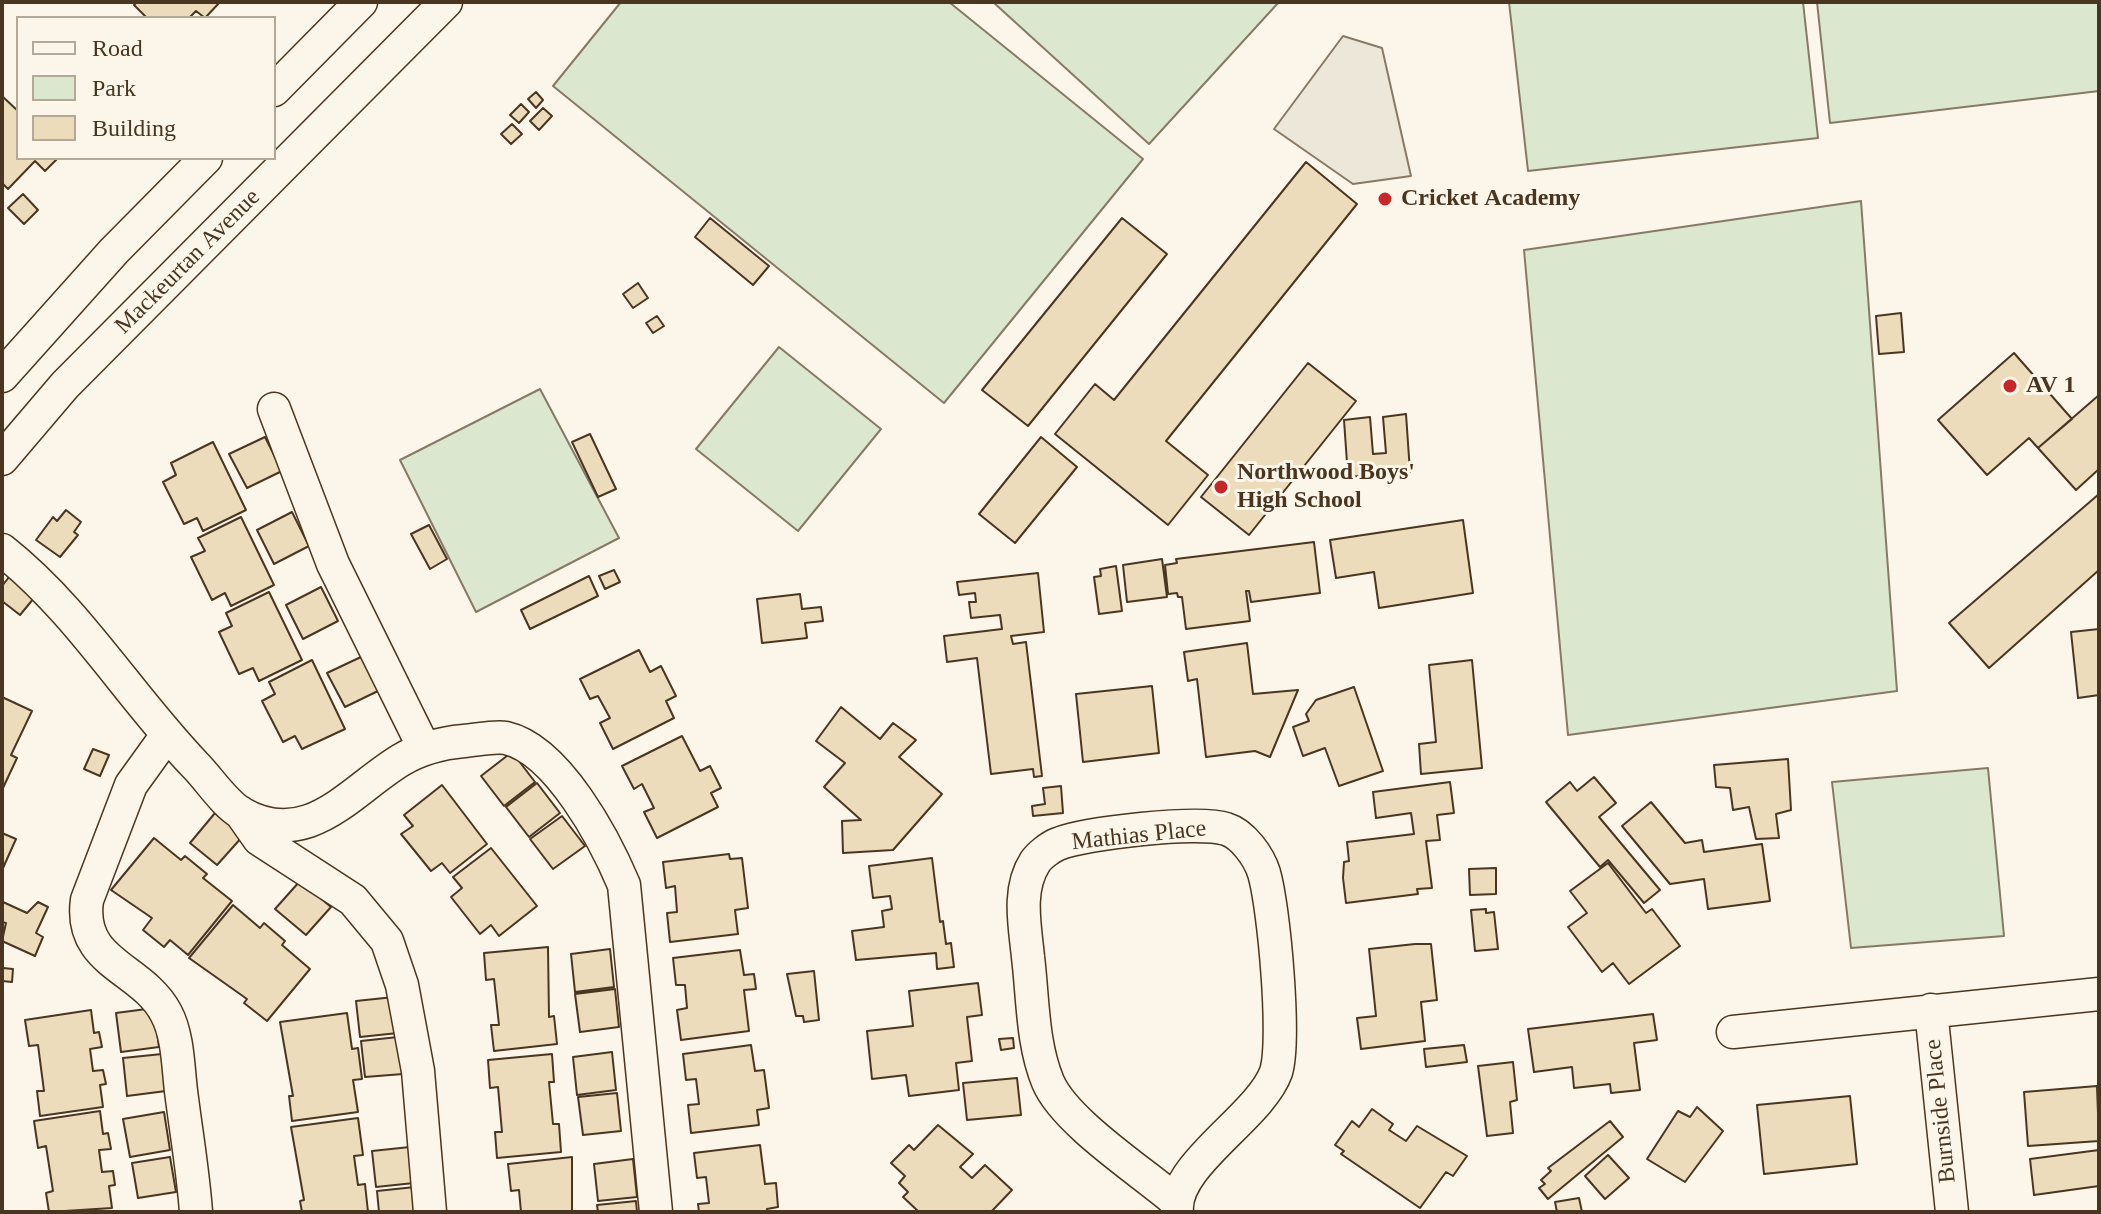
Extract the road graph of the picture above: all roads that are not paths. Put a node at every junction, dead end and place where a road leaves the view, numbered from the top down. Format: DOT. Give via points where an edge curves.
graph roads {
  1 [pos="361,2"];
  2 [pos="446,2"];
  3 [pos="276,88"];
  4 [pos="204,160"];
  5 [pos="2,376"];
  6 [pos="274,409"];
  7 [pos="2,459"];
  8 [pos="2,550"];
  9 [pos="167,735"];
  10 [pos="424,748"];
  11 [pos="240,812"];
  12 [pos="2099,994"];
  13 [pos="1931,1010"];
  14 [pos="1733,1032"];
  15 [pos="1176,1206"];
  16 [pos="196,1212"];
  17 [pos="430,1212"];
  18 [pos="656,1212"];
  19 [pos="1952,1212"];
  1 -- 3 [label="street"];
  2 -- 7 [label="street, Mackeurtan Avenue" via="65,385"];
  4 -- 5 [label="street"];
  6 -- 10 [label="street" via="333,564"];
  8 -- 9 [label="street" via="69,612"];
  9 -- 11 [label="street"];
  9 -- 16 [label="street" via="131,785 90,889 85,916 96,946 167,1014"];
  10 -- 11 [label="street" via="310,822 273,824"];
  10 -- 18 [label="street" via="504,738 528,747 557,774 608,848 624,885"];
  11 -- 17 [label="street" via="259,839 353,900 387,941 402,985 418,1071"];
  12 -- 13 [label="street, Burnside Place"];
  13 -- 14 [label="street, Burnside Place"];
  13 -- 19 [label="street, Burnside Place"];
  15 -- 15 [label="street, Mathias Place" via="1067,1111 1049,1084 1039,1054 1023,911 1035,861 1054,845 1081,837 1196,826 1227,829 1248,845 1264,871 1281,1038 1276,1072 1263,1096 1193,1172"];
}
